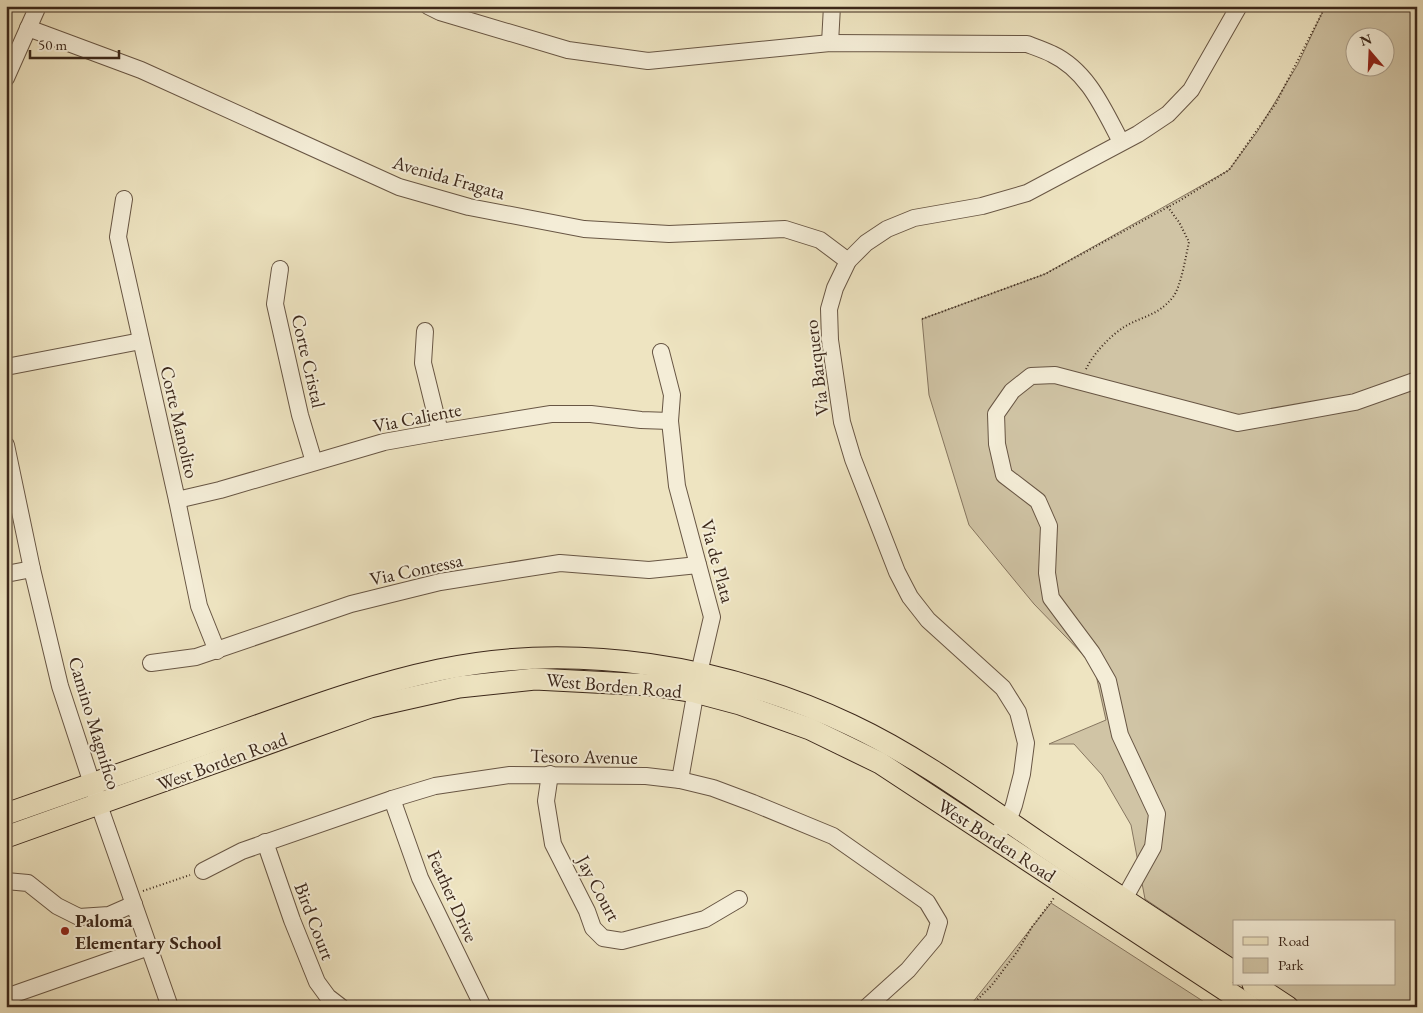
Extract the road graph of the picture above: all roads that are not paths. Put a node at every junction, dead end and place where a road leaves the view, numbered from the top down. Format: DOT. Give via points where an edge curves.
graph roads {
  1 [pos="38,6"];
  2 [pos="428,6"];
  3 [pos="832,6"];
  4 [pos="1238,6"];
  5 [pos="28,28"];
  6 [pos="830,43"];
  7 [pos="6,78"];
  8 [pos="1122,142"];
  9 [pos="124,199"];
  10 [pos="848,261"];
  11 [pos="280,269"];
  12 [pos="424,331"];
  13 [pos="141,341"];
  14 [pos="661,352"];
  15 [pos="6,367"];
  16 [pos="1417,380"];
  17 [pos="670,421"];
  18 [pos="440,432"];
  19 [pos="6,444"];
  20 [pos="314,462"];
  21 [pos="177,500"];
  22 [pos="698,565"];
  23 [pos="32,569"];
  24 [pos="6,574"];
  25 [pos="217,651"];
  26 [pos="151,663"];
  27 [pos="697,683"];
  28 [pos="550,774"];
  29 [pos="680,780"];
  30 [pos="92,784"];
  31 [pos="392,798"];
  32 [pos="99,805"];
  33 [pos="6,814"];
  34 [pos="1001,829"];
  35 [pos="6,837"];
  36 [pos="265,842"];
  37 [pos="203,871"];
  38 [pos="6,881"];
  39 [pos="133,899"];
  40 [pos="739,899"];
  41 [pos="1124,899"];
  42 [pos="149,947"];
  43 [pos="1233,971"];
  44 [pos="1256,986"];
  45 [pos="6,998"];
  46 [pos="170,1007"];
  47 [pos="341,1007"];
  48 [pos="483,1007"];
  49 [pos="867,1007"];
  50 [pos="1251,1007"];
  51 [pos="1288,1007"];
  1 -- 5 [label="street"];
  2 -- 6 [label="street" via="568,50 648,60"];
  3 -- 6 [label="street"];
  4 -- 8 [label="street, Via Barquero" via="1191,90 1168,114"];
  5 -- 7 [label="street"];
  5 -- 10 [label="street, Avenida Fragata" via="141,70 399,187 469,207 584,229 669,234 785,229 820,240"];
  6 -- 8 [label="street" via="1027,44 1054,54 1074,68 1093,90"];
  8 -- 10 [label="street, Via Barquero" via="1027,193 982,206 914,218 887,229"];
  9 -- 13 [label="street, Corte Manolito" via="118,237"];
  10 -- 34 [label="street, Via Barquero" via="829,309 830,340 847,441 910,597 928,620 1003,688 1018,712 1026,743 1022,774 1014,805"];
  11 -- 20 [label="street, Corte Cristal" via="275,304"];
  12 -- 18 [label="street" via="424,362"];
  13 -- 15 [label="street"];
  13 -- 21 [label="street, Corte Manolito"];
  14 -- 17 [label="street, Via de Plata" via="672,395"];
  16 -- 41 [label="street" via="1354,402 1238,423 1055,375 1031,376 1012,392 996,414 997,444 1004,475 1038,501 1049,526 1047,573 1050,598 1092,653 1108,681 1120,735 1157,814 1153,847"];
  17 -- 18 [label="street, Via Caliente" via="551,414"];
  17 -- 22 [label="street, Via de Plata" via="677,486"];
  18 -- 20 [label="street, Via Caliente" via="384,442"];
  19 -- 23 [label="street, Camino Magnifico"];
  20 -- 21 [label="street, Via Caliente"];
  21 -- 25 [label="street, Corte Manolito" via="198,606"];
  22 -- 25 [label="street, Via Contessa" via="649,570 560,563 440,582 351,604"];
  22 -- 27 [label="street, Via de Plata" via="712,617"];
  23 -- 24 [label="street"];
  23 -- 30 [label="street, Camino Magnifico" via="60,686"];
  25 -- 26 [label="street, Via Contessa" via="196,658"];
  27 -- 29 [label="street, Via de Plata"];
  27 -- 30 [label="main road, West Borden Road" via="657,665 579,659 512,659 441,670 358,690"];
  27 -- 32 [label="main road, West Borden Road" via="651,685 535,679 459,687 370,707"];
  27 -- 34 [label="main road, West Borden Road" via="736,682 787,698 852,725 914,759"];
  28 -- 29 [label="street, Tesoro Avenue"];
  28 -- 31 [label="street, Tesoro Avenue" via="510,775 444,785"];
  28 -- 40 [label="street, Jay Court" via="546,801 553,844 593,928 603,938 622,941 705,919"];
  29 -- 49 [label="street, Tesoro Avenue" via="714,788 833,836 927,902 939,922 934,939 908,970"];
  30 -- 32 [label="street, Camino Magnifico"];
  30 -- 33 [label="main road, West Borden Road"];
  31 -- 36 [label="street, Tesoro Avenue"];
  31 -- 48 [label="street, Feather Drive" via="420,878"];
  32 -- 35 [label="main road, West Borden Road"];
  32 -- 39 [label="street, Camino Magnifico"];
  34 -- 41 [label="main road, West Borden Road"];
  34 -- 50 [label="main road, West Borden Road" via="1066,884"];
  36 -- 37 [label="street, Tesoro Avenue"];
  36 -- 47 [label="street, Bird Court" via="317,982"];
  38 -- 39 [label="street" via="28,883 57,906 79,917 110,915"];
  39 -- 42 [label="street, Camino Magnifico"];
  41 -- 43 [label="main road, West Borden Road"];
  42 -- 45 [label="street"];
  42 -- 46 [label="street, Camino Magnifico"];
  44 -- 51 [label="main road"];
}
